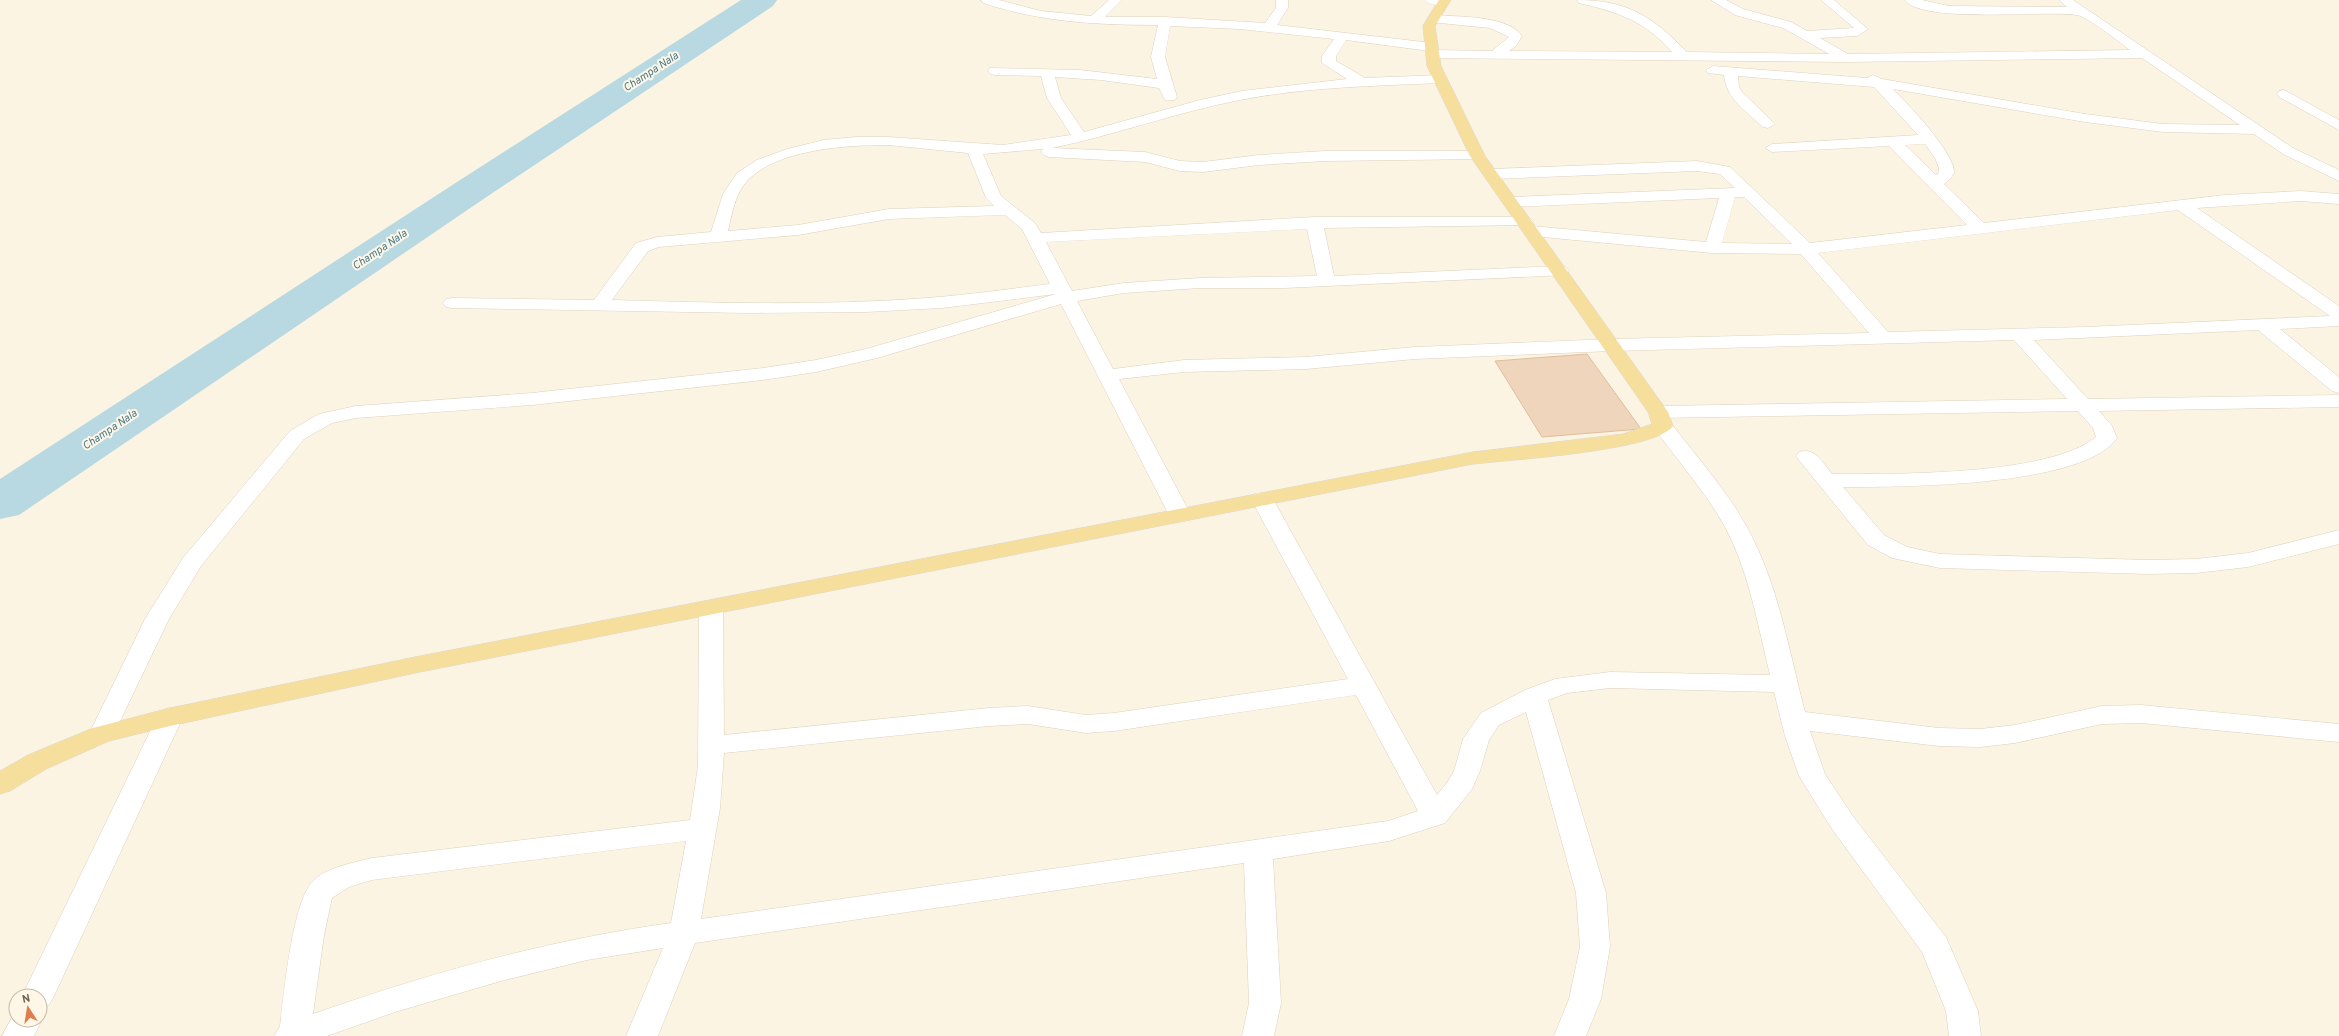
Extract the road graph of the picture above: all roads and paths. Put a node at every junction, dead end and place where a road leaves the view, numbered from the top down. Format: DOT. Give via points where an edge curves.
graph roads {
  1 [pos="987,0"];
  2 [pos="1034,0"];
  3 [pos="1116,0"];
  4 [pos="1282,0"];
  5 [pos="1583,0"];
  6 [pos="1716,0"];
  7 [pos="1827,0"];
  8 [pos="1911,0"];
  9 [pos="2065,0"];
  10 [pos="1438,5"];
  11 [pos="2080,11"];
  12 [pos="1028,12"];
  13 [pos="1095,19"];
  14 [pos="1165,21"];
  15 [pos="1268,28"];
  16 [pos="1805,35"];
  17 [pos="1342,37"];
  18 [pos="1432,51"];
  19 [pos="2144,54"];
  20 [pos="1494,55"];
  21 [pos="1657,57"];
  22 [pos="1684,58"];
  23 [pos="1846,58"];
  24 [pos="995,71"];
  25 [pos="1048,72"];
  26 [pos="1731,72"];
  27 [pos="1440,79"];
  28 [pos="1362,82"];
  29 [pos="1879,83"];
  30 [pos="1165,85"];
  31 [pos="2284,94"];
  32 [pos="1187,107"];
  33 [pos="1768,124"];
  34 [pos="2339,126"];
  35 [pos="2257,130"];
  36 [pos="1080,138"];
  37 [pos="1928,139"];
  38 [pos="1893,141"];
  39 [pos="1772,148"];
  40 [pos="974,150"];
  41 [pos="996,150"];
  42 [pos="1478,156"];
  43 [pos="1491,174"];
  44 [pos="2339,176"];
  45 [pos="1935,183"];
  46 [pos="1729,192"];
  47 [pos="1748,192"];
  48 [pos="2339,199"];
  49 [pos="1511,202"];
  50 [pos="2180,204"];
  51 [pos="1010,210"];
  52 [pos="1314,222"];
  53 [pos="1529,227"];
  54 [pos="1979,228"];
  55 [pos="718,237"];
  56 [pos="1035,238"];
  57 [pos="1712,248"];
  58 [pos="1806,249"];
  59 [pos="1560,271"];
  60 [pos="1327,281"];
  61 [pos="1064,293"];
  62 [pos="452,303"];
  63 [pos="600,304"];
  64 [pos="2339,314"];
  65 [pos="2339,321"];
  66 [pos="2263,326"];
  67 [pos="2019,335"];
  68 [pos="1883,338"];
  69 [pos="1612,345"];
  70 [pos="1107,375"];
  71 [pos="2339,387"];
  72 [pos="2339,401"];
  73 [pos="2083,405"];
  74 [pos="1660,419"];
  75 [pos="1806,456"];
  76 [pos="1826,480"];
  77 [pos="1262,499"];
  78 [pos="1180,515"];
  79 [pos="2339,537"];
  80 [pos="711,607"];
  81 [pos="1785,684"];
  82 [pos="1363,685"];
  83 [pos="1534,696"];
  84 [pos="170,717"];
  85 [pos="1794,720"];
  86 [pos="2339,733"];
  87 [pos="102,734"];
  88 [pos="712,745"];
  89 [pos="0,784"];
  90 [pos="1435,816"];
  91 [pos="702,829"];
  92 [pos="1258,851"];
  93 [pos="684,933"];
  94 [pos="42,988"];
  95 [pos="293,1035"];
  96 [pos="642,1036"];
  97 [pos="1258,1036"];
  98 [pos="1570,1036"];
  99 [pos="1966,1036"];
  1 -- 12 [label="street"];
  2 -- 12 [label="street"];
  3 -- 13 [label="street"];
  4 -- 15 [label="street" via="1282,8"];
  5 -- 22 [label="street" via="1613,8 1647,22"];
  6 -- 16 [label="street" via="1739,12 1778,22"];
  7 -- 16 [label="street" via="1862,29 1857,32"];
  8 -- 11 [label="street" via="1928,7 1949,10"];
  9 -- 11 [label="street"];
  10 -- 18 [label="main road" via="1429,26"];
  10 -- 20 [label="street" via="1512,30 1516,36 1511,43"];
  11 -- 19 [label="street"];
  12 -- 13 [label="street"];
  13 -- 14 [label="street"];
  14 -- 15 [label="street"];
  14 -- 30 [label="street" via="1158,58"];
  15 -- 17 [label="street"];
  16 -- 23 [label="street"];
  17 -- 18 [label="street"];
  17 -- 28 [label="street" via="1328,61"];
  18 -- 20 [label="street"];
  18 -- 27 [label="main road" via="1434,66"];
  19 -- 23 [label="street"];
  19 -- 35 [label="street"];
  20 -- 21 [label="street"];
  21 -- 22 [label="street"];
  21 -- 26 [label="street"];
  22 -- 23 [label="street"];
  23 -- 29 [label="street"];
  24 -- 25 [label="street"];
  25 -- 30 [label="street" via="1115,76"];
  25 -- 36 [label="street" via="1053,95"];
  26 -- 29 [label="street"];
  26 -- 33 [label="street" via="1732,87 1737,95"];
  27 -- 28 [label="street"];
  27 -- 42 [label="main road"];
  28 -- 32 [label="street" via="1241,95"];
  29 -- 35 [label="street" via="2120,123 2200,130"];
  29 -- 37 [label="street"];
  30 -- 32 [label="street" via="1171,97"];
  31 -- 34 [label="street"];
  32 -- 36 [label="street"];
  35 -- 44 [label="street" via="2288,150"];
  36 -- 41 [label="street"];
  37 -- 38 [label="street"];
  37 -- 45 [label="street" via="1947,168 1945,176"];
  38 -- 39 [label="street"];
  38 -- 45 [label="street"];
  40 -- 41 [label="street"];
  40 -- 51 [label="street" via="994,198"];
  40 -- 55 [label="street" via="887,140 825,144 790,152 760,164 740,179 730,192"];
  41 -- 42 [label="street" via="1145,157 1165,160 1180,166 1203,167 1318,156"];
  42 -- 43 [label="main road"];
  43 -- 47 [label="street" via="1711,167 1725,170"];
  43 -- 49 [label="main road"];
  45 -- 54 [label="street"];
  46 -- 47 [label="street"];
  46 -- 49 [label="street"];
  46 -- 57 [label="street"];
  47 -- 58 [label="street"];
  48 -- 50 [label="street" via="2301,196 2256,197"];
  49 -- 53 [label="main road"];
  50 -- 54 [label="street"];
  50 -- 64 [label="street"];
  51 -- 55 [label="street" via="910,212 798,230"];
  51 -- 56 [label="street" via="1029,226"];
  52 -- 53 [label="street"];
  52 -- 56 [label="street"];
  52 -- 60 [label="street"];
  53 -- 57 [label="street"];
  53 -- 59 [label="main road"];
  54 -- 58 [label="street"];
  55 -- 63 [label="street" via="657,242 642,247"];
  56 -- 61 [label="street"];
  57 -- 58 [label="street"];
  58 -- 68 [label="street"];
  59 -- 60 [label="street"];
  59 -- 69 [label="main road"];
  60 -- 61 [label="street" via="1160,284"];
  61 -- 63 [label="street" via="894,305 750,307"];
  61 -- 70 [label="street"];
  61 -- 87 [label="street" via="870,354 816,366 532,399 356,412 326,418 297,435 191,563 157,619 144,651"];
  62 -- 63 [label="street"];
  65 -- 66 [label="street"];
  66 -- 67 [label="street"];
  66 -- 71 [label="street"];
  67 -- 68 [label="street"];
  67 -- 73 [label="street"];
  68 -- 69 [label="street"];
  69 -- 70 [label="street" via="1415,353 1306,363 1184,366"];
  69 -- 74 [label="main road"];
  70 -- 78 [label="street"];
  72 -- 73 [label="street"];
  73 -- 74 [label="street"];
  73 -- 76 [label="street" via="2102,426 2107,438 2096,448 2069,460 1981,476 1939,480"];
  74 -- 77 [label="main road" via="1650,433 1624,440 1473,458"];
  74 -- 81 [label="street" via="1725,510 1743,540 1759,580"];
  75 -- 76 [label="street"];
  76 -- 79 [label="street" via="1876,540 1900,553 1940,561 2141,567 2196,566 2248,560"];
  77 -- 78 [label="main road"];
  77 -- 82 [label="street"];
  78 -- 80 [label="main road"];
  80 -- 84 [label="main road" via="422,663"];
  80 -- 88 [label="street"];
  81 -- 83 [label="street" via="1610,680 1564,685"];
  81 -- 85 [label="street"];
  82 -- 88 [label="street" via="1114,722 1086,724 1028,715 989,717"];
  82 -- 90 [label="street"];
  83 -- 90 [label="street" via="1490,720 1476,739 1467,771 1458,789"];
  83 -- 98 [label="street" via="1591,893 1595,947 1585,999"];
  84 -- 87 [label="main road"];
  84 -- 94 [label="street"];
  85 -- 86 [label="street" via="1939,737 1980,738 2015,734 2102,715 2141,714"];
  85 -- 99 [label="street" via="1812,776 1842,822 1935,946 1962,1011"];
  87 -- 89 [label="main road" via="37,762"];
  88 -- 91 [label="street"];
  90 -- 92 [label="street" via="1389,831"];
  91 -- 93 [label="street"];
  91 -- 95 [label="street" via="372,869 341,877 320,891 313,913"];
  92 -- 93 [label="street"];
  92 -- 97 [label="street" via="1265,1003"];
  93 -- 95 [label="street" via="574,950 455,980"];
  93 -- 96 [label="street"];
}
